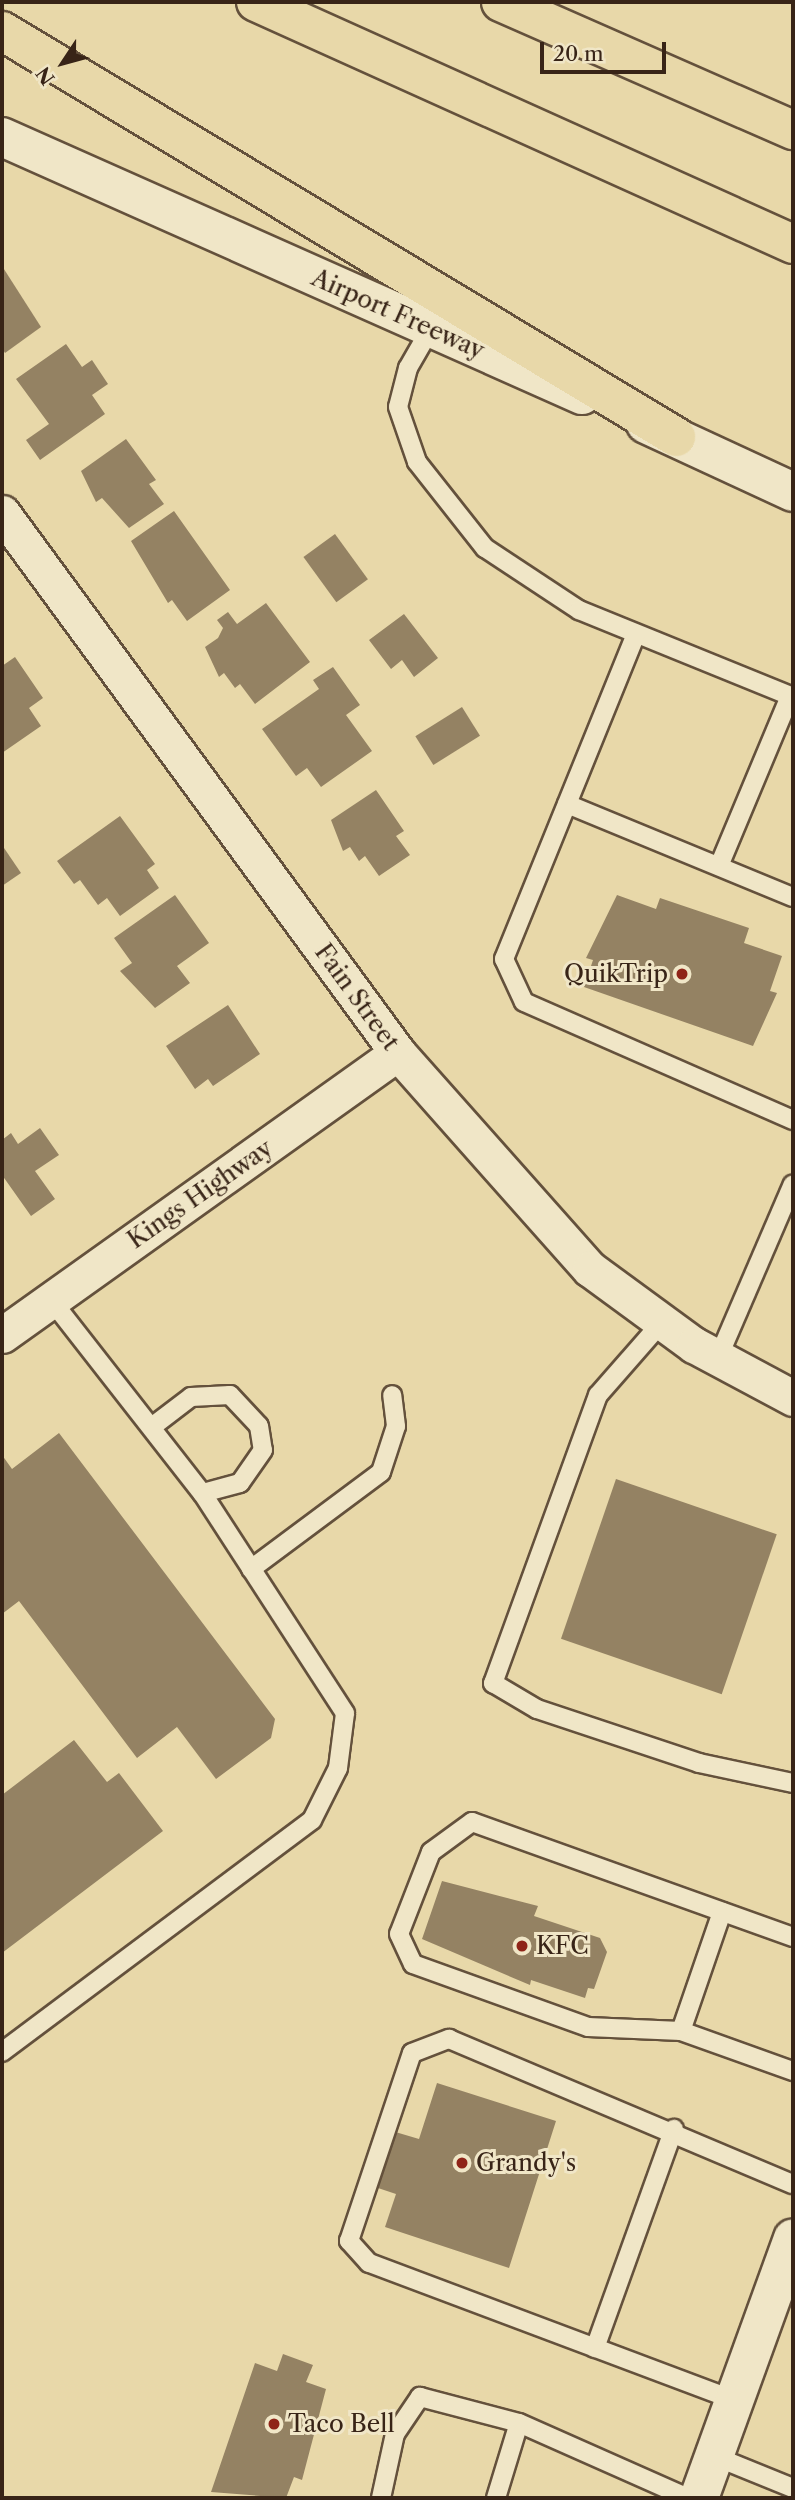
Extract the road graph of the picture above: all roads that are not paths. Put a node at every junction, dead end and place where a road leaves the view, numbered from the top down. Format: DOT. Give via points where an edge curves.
graph roads {
  1 [pos="256,2"];
  2 [pos="501,2"];
  3 [pos="2,31"];
  4 [pos="793,130"];
  5 [pos="2,137"];
  6 [pos="793,244"];
  7 [pos="430,328"];
  8 [pos="676,437"];
  9 [pos="793,492"];
  10 [pos="2,513"];
  11 [pos="636,634"];
  12 [pos="791,696"];
  13 [pos="567,803"];
  14 [pos="719,866"];
  15 [pos="793,897"];
  16 [pos="398,1053"];
  17 [pos="793,1120"];
  18 [pos="793,1184"];
  19 [pos="51,1300"];
  20 [pos="662,1322"];
  21 [pos="2,1335"];
  22 [pos="718,1358"];
  23 [pos="393,1395"];
  24 [pos="793,1398"];
  25 [pos="153,1426"];
  26 [pos="202,1493"];
  27 [pos="251,1569"];
  28 [pos="793,1783"];
  29 [pos="722,1912"];
  30 [pos="793,1937"];
  31 [pos="681,2031"];
  32 [pos="2,2052"];
  33 [pos="793,2071"];
  34 [pos="674,2129"];
  35 [pos="793,2184"];
  36 [pos="793,2238"];
  37 [pos="785,2294"];
  38 [pos="595,2348"];
  39 [pos="734,2400"];
  40 [pos="519,2423"];
  41 [pos="714,2456"];
  42 [pos="793,2488"];
  43 [pos="381,2498"];
  44 [pos="496,2498"];
  45 [pos="688,2498"];
  46 [pos="699,2498"];
  1 -- 6 [label="highway"];
  2 -- 4 [label="highway"];
  3 -- 8 [label="highway"];
  5 -- 7 [label="main road, Airport Freeway"];
  7 -- 8 [label="main road, Airport Freeway"];
  7 -- 11 [label="lane" via="408,368 398,407 417,462 485,548 579,610"];
  8 -- 9 [label="main road, Airport Freeway"];
  10 -- 16 [label="street, Fain Street"];
  11 -- 12 [label="lane"];
  11 -- 13 [label="lane"];
  12 -- 14 [label="lane"];
  13 -- 14 [label="lane"];
  13 -- 17 [label="lane" via="504,959 524,1002"];
  14 -- 15 [label="lane"];
  16 -- 19 [label="street, Kings Highway"];
  16 -- 20 [label="street, Fain Street" via="590,1269"];
  18 -- 22 [label="lane"];
  19 -- 21 [label="street, Kings Highway"];
  19 -- 25 [label="lane"];
  20 -- 22 [label="street, Fain Street"];
  20 -- 28 [label="lane" via="598,1395 493,1683 537,1709 699,1763"];
  22 -- 24 [label="street, Fain Street"];
  23 -- 27 [label="lane" via="396,1426 381,1472"];
  25 -- 26 [label="lane"];
  25 -- 26 [label="lane" via="191,1397 230,1395 259,1426 263,1450 240,1483"];
  26 -- 27 [label="lane"];
  27 -- 32 [label="lane" via="345,1713 338,1769 315,1814"];
  29 -- 30 [label="lane"];
  29 -- 31 [label="lane"];
  29 -- 31 [label="lane" via="472,1822 431,1852 399,1934 413,1964 588,2027"];
  31 -- 33 [label="lane"];
  34 -- 35 [label="lane"];
  34 -- 38 [label="lane"];
  34 -- 38 [label="lane" via="449,2039 412,2053 349,2241 369,2263"];
  36 -- 37 [label="main road"];
  37 -- 39 [label="main road"];
  38 -- 39 [label="lane"];
  39 -- 41 [label="main road"];
  40 -- 43 [label="lane" via="420,2398 395,2434"];
  40 -- 44 [label="lane"];
  40 -- 45 [label="lane"];
  41 -- 42 [label="lane"];
  41 -- 46 [label="main road"];
}
